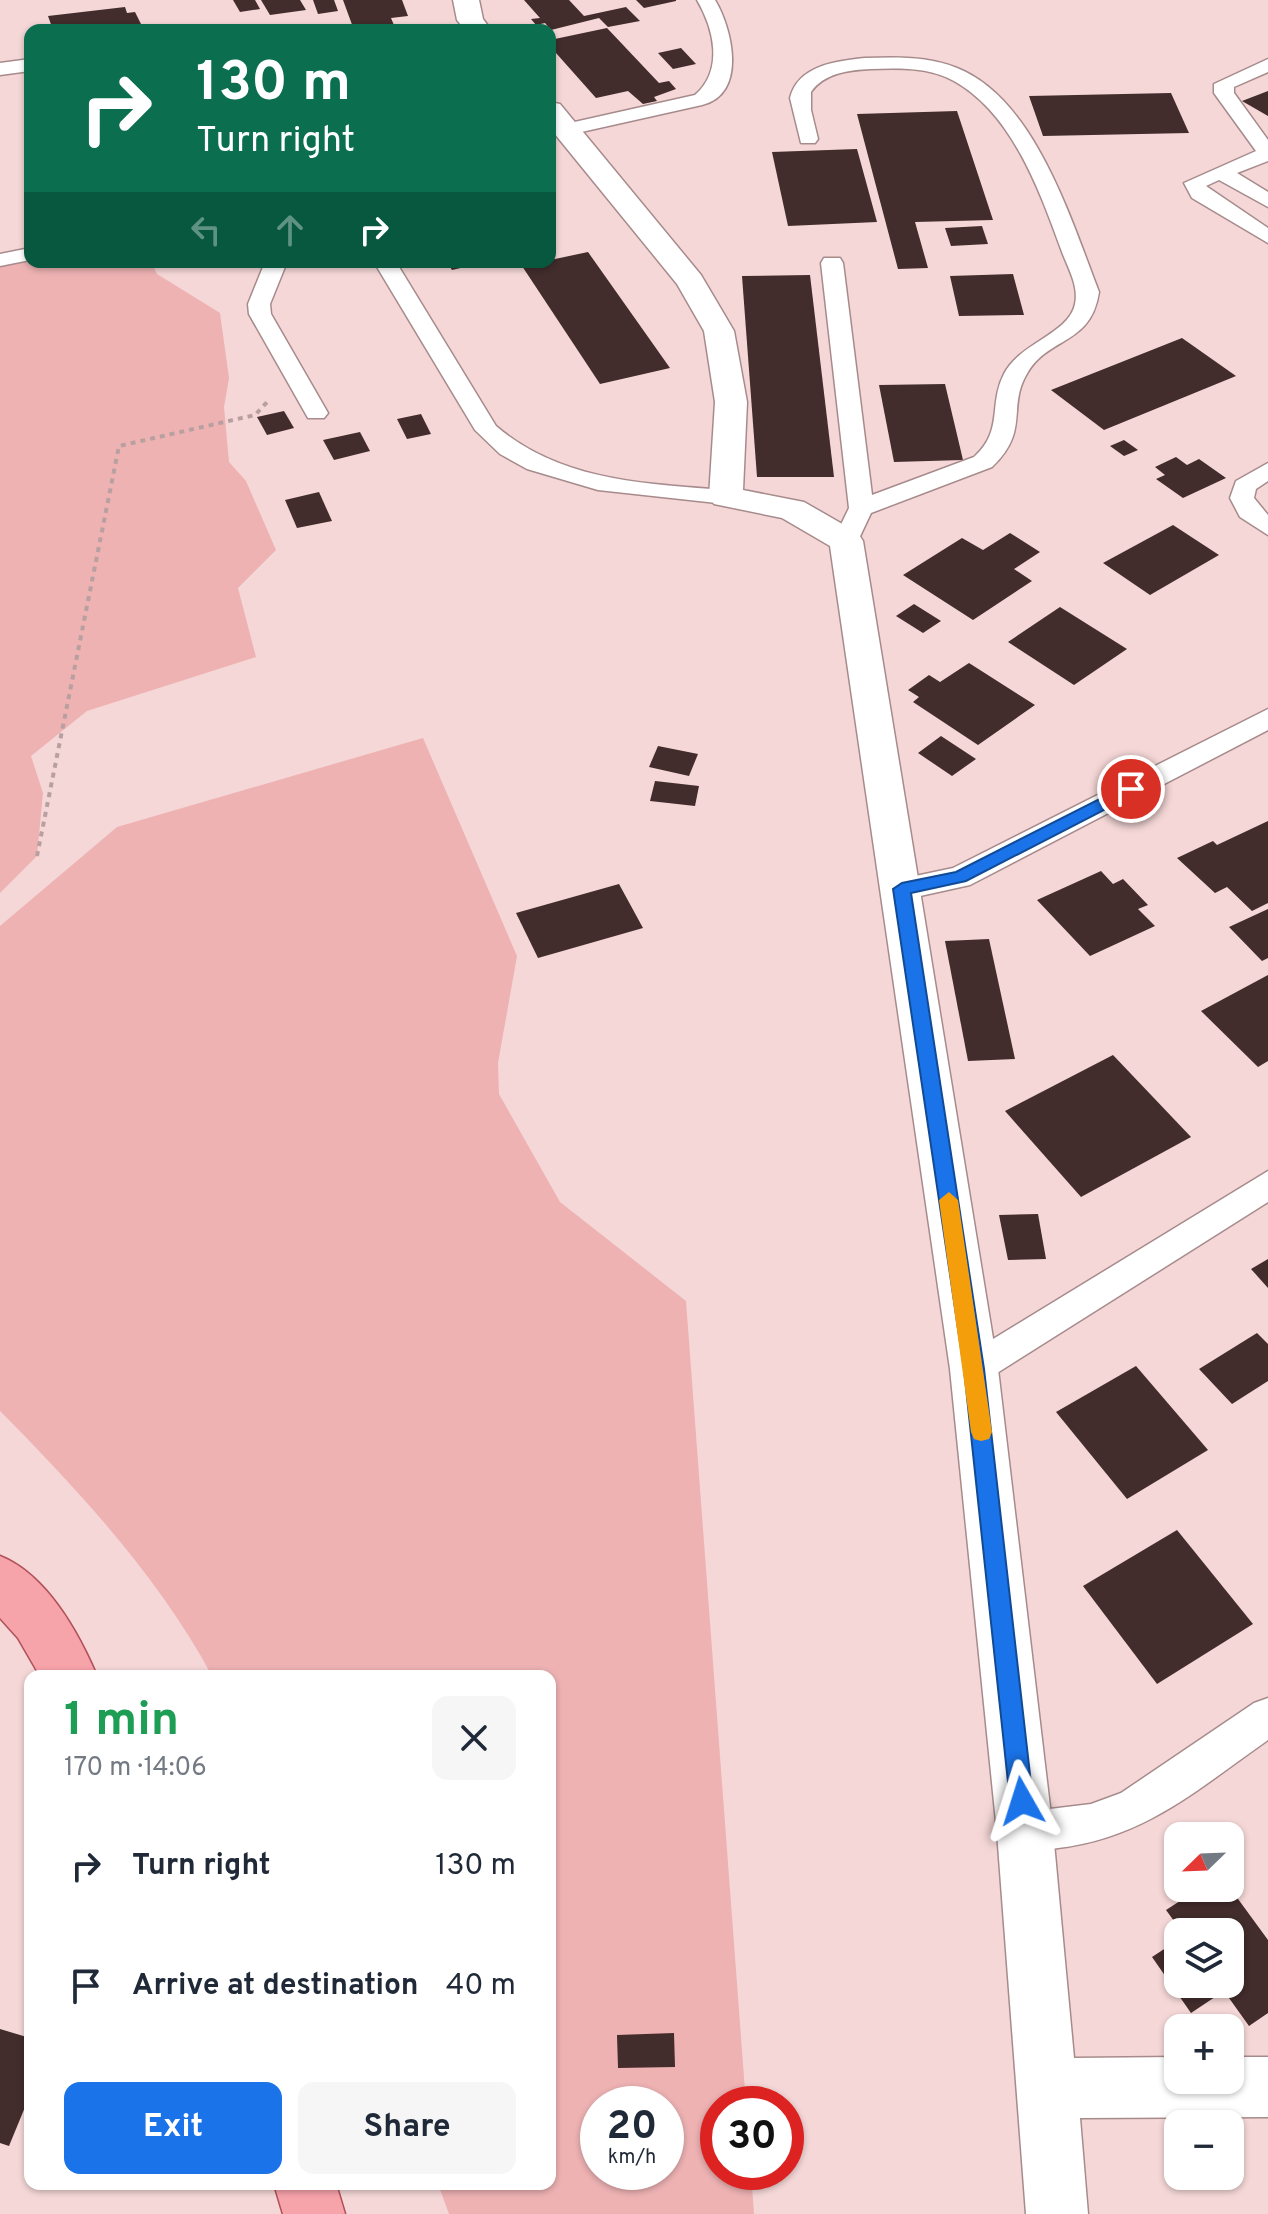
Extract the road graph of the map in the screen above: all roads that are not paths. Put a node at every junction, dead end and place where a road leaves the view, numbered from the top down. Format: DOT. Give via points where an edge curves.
graph roads {
  1 [pos="466,0"];
  2 [pos="706,0"];
  3 [pos="473,24"];
  4 [pos="1268,65"];
  5 [pos="24,66"];
  6 [pos="0,69"];
  7 [pos="559,119"];
  8 [pos="808,139"];
  9 [pos="1267,154"];
  10 [pos="1220,172"];
  11 [pos="1268,201"];
  12 [pos="1268,237"];
  13 [pos="24,255"];
  14 [pos="0,260"];
  15 [pos="832,263"];
  16 [pos="274,268"];
  17 [pos="389,268"];
  18 [pos="316,413"];
  19 [pos="1268,470"];
  20 [pos="726,497"];
  21 [pos="853,524"];
  22 [pos="1268,527"];
  23 [pos="1268,718"];
  24 [pos="902,889"];
  25 [pos="1268,1185"];
  26 [pos="974,1369"];
  27 [pos="0,1581"];
  28 [pos="66,1670"];
  29 [pos="1268,1717"];
  30 [pos="1025,1832"];
  31 [pos="1268,2087"];
  32 [pos="1048,2088"];
  33 [pos="307,2190"];
  34 [pos="314,2214"];
  35 [pos="1057,2214"];
  1 -- 3 [label="street"];
  2 -- 7 [label="lane" via="718,23 723,69 714,92 702,99"];
  4 -- 9 [label="lane" via="1224,84 1224,93"];
  5 -- 6 [label="lane"];
  7 -- 20 [label="street" via="690,281 719,331 731,402"];
  8 -- 21 [label="lane" via="800,101 802,90 819,73 893,63 945,70 967,80 1024,145 1088,292 1088,309 1080,322 1023,361 1014,375 1000,450"];
  9 -- 10 [label="lane"];
  10 -- 11 [label="lane"];
  10 -- 12 [label="lane" via="1200,179 1194,189"];
  13 -- 14 [label="lane"];
  15 -- 21 [label="lane"];
  16 -- 18 [label="lane" via="260,314"];
  17 -- 20 [label="lane" via="502,447 537,466 567,474 655,492"];
  19 -- 22 [label="lane" via="1245,486 1242,498 1249,512"];
  20 -- 21 [label="street"];
  21 -- 24 [label="street"];
  23 -- 24 [label="lane" via="960,877"];
  24 -- 26 [label="street"];
  25 -- 26 [label="lane"];
  26 -- 30 [label="street"];
  27 -- 28 [label="main road" via="37,1620"];
  29 -- 30 [label="lane" via="1132,1810 1091,1824"];
  30 -- 32 [label="street"];
  31 -- 32 [label="street"];
  32 -- 35 [label="street"];
  33 -- 34 [label="main road"];
}
